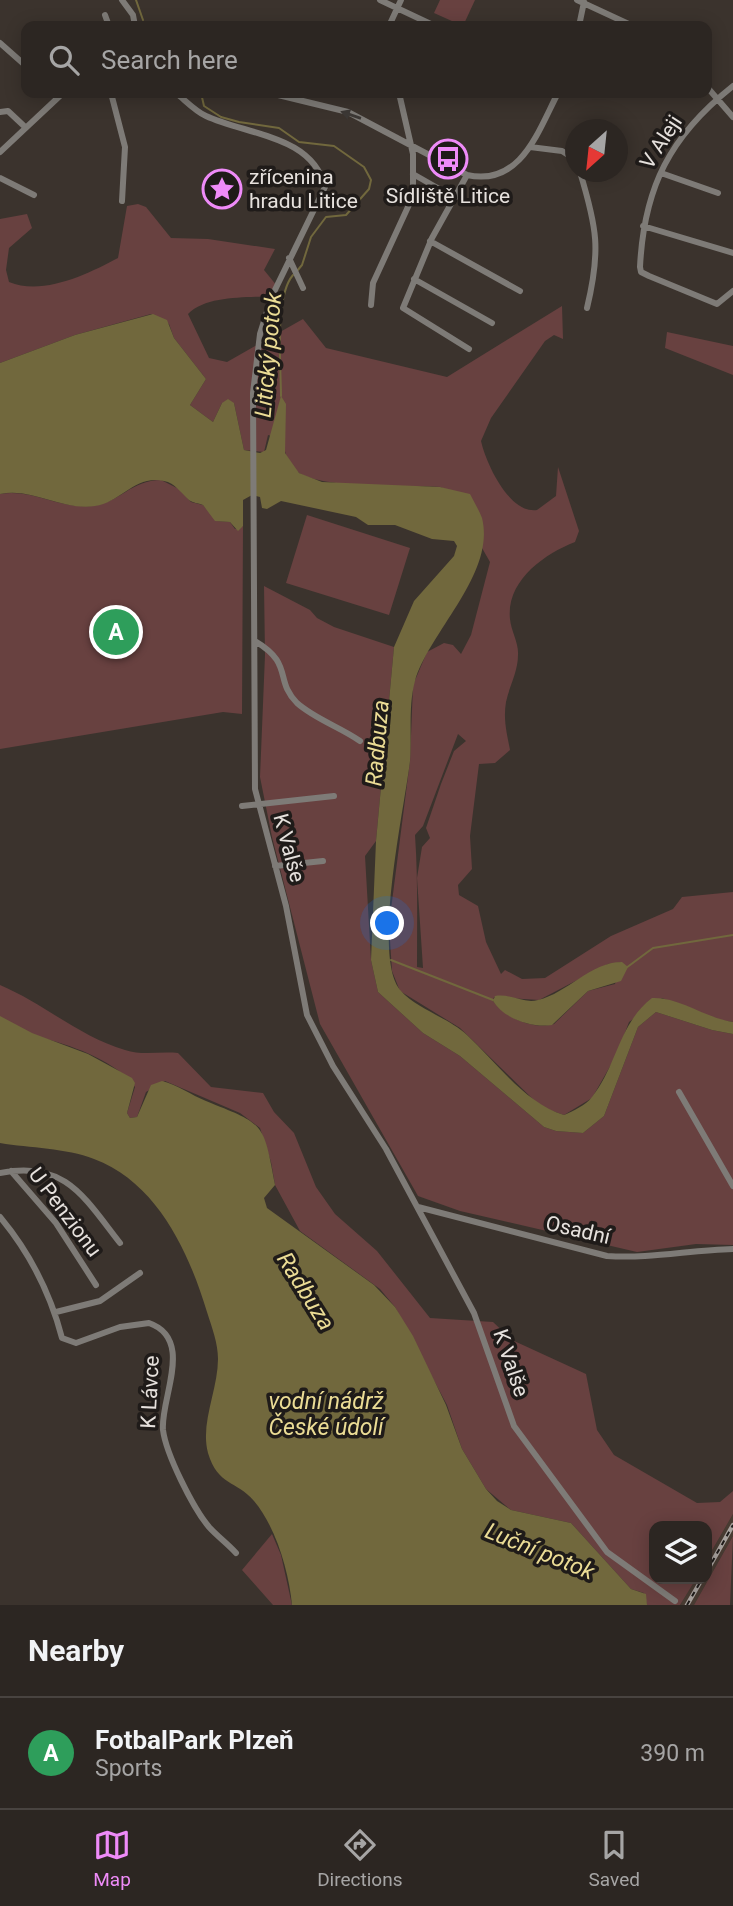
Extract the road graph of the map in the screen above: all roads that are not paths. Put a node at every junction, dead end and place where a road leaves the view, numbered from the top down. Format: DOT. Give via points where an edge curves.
graph roads {
  1 [pos="122,0"];
  2 [pos="380,0"];
  3 [pos="401,0"];
  4 [pos="582,1"];
  5 [pos="397,8"];
  6 [pos="105,15"];
  7 [pos="107,21"];
  8 [pos="134,21"];
  9 [pos="390,21"];
  10 [pos="424,21"];
  11 [pos="580,21"];
  12 [pos="623,21"];
  13 [pos="0,43"];
  14 [pos="21,62"];
  15 [pos="733,86"];
  16 [pos="712,93"];
  17 [pos="55,98"];
  18 [pos="112,98"];
  19 [pos="182,98"];
  20 [pos="291,98"];
  21 [pos="400,98"];
  22 [pos="555,98"];
  23 [pos="717,99"];
  24 [pos="0,112"];
  25 [pos="733,117"];
  26 [pos="24,126"];
  27 [pos="412,145"];
  28 [pos="530,147"];
  29 [pos="0,152"];
  30 [pos="565,153"];
  31 [pos="660,173"];
  32 [pos="413,174"];
  33 [pos="467,175"];
  34 [pos="0,178"];
  35 [pos="583,182"];
  36 [pos="718,192"];
  37 [pos="34,195"];
  38 [pos="455,198"];
  39 [pos="122,201"];
  40 [pos="643,226"];
  41 [pos="430,241"];
  42 [pos="733,253"];
  43 [pos="289,258"];
  44 [pos="414,279"];
  45 [pos="303,288"];
  46 [pos="520,291"];
  47 [pos="733,291"];
  48 [pos="371,305"];
  49 [pos="587,308"];
  50 [pos="492,323"];
  51 [pos="469,349"];
  52 [pos="255,640"];
  53 [pos="360,741"];
  54 [pos="334,796"];
  55 [pos="258,802"];
  56 [pos="242,806"];
  57 [pos="323,861"];
  58 [pos="275,866"];
  59 [pos="679,1092"];
  60 [pos="11,1171"];
  61 [pos="0,1173"];
  62 [pos="733,1186"];
  63 [pos="418,1207"];
  64 [pos="0,1217"];
  65 [pos="120,1243"];
  66 [pos="733,1249"];
  67 [pos="140,1273"];
  68 [pos="96,1285"];
  69 [pos="56,1312"];
  70 [pos="236,1553"];
  71 [pos="675,1601"];
  1 -- 8 [label="street"];
  2 -- 5 [label="street"];
  3 -- 5 [label="street"];
  4 -- 11 [label="street"];
  4 -- 12 [label="street"];
  5 -- 9 [label="street"];
  5 -- 10 [label="street"];
  6 -- 7 [label="street"];
  13 -- 14 [label="street"];
  15 -- 23 [label="street, V Aleji"];
  16 -- 23 [label="street"];
  17 -- 26 [label="street"];
  18 -- 39 [label="street" via="125,147"];
  19 -- 43 [label="street, K Valše" via="204,115 292,147 315,163 325,187"];
  27 -- 20 [label="street, one-way" via="348,112"];
  21 -- 27 [label="street"];
  22 -- 28 [label="street"];
  23 -- 25 [label="street"];
  23 -- 31 [label="street, V Aleji" via="688,128"];
  24 -- 26 [label="street" via="8,111"];
  26 -- 29 [label="street"];
  27 -- 32 [label="street"];
  27 -- 33 [label="street"];
  28 -- 30 [label="street"];
  28 -- 33 [label="street" via="499,175 484,179"];
  31 -- 36 [label="street"];
  31 -- 40 [label="street, V Aleji"];
  32 -- 38 [label="street"];
  32 -- 48 [label="street" via="413,196 373,283"];
  33 -- 38 [label="street"];
  34 -- 37 [label="street"];
  35 -- 49 [label="street" via="597,237"];
  38 -- 41 [label="street"];
  40 -- 42 [label="street"];
  40 -- 47 [label="street, V Aleji" via="641,272 717,304"];
  41 -- 44 [label="street"];
  41 -- 46 [label="street"];
  43 -- 45 [label="street"];
  43 -- 52 [label="street, K Valše" via="258,344 253,393"];
  44 -- 50 [label="street"];
  44 -- 51 [label="street" via="404,308"];
  52 -- 53 [label="street" via="277,656 297,703"];
  52 -- 55 [label="street, K Valše"];
  54 -- 55 [label="street"];
  55 -- 56 [label="street"];
  55 -- 58 [label="street, K Valše"];
  57 -- 58 [label="street"];
  58 -- 63 [label="street, K Valše" via="307,1015"];
  59 -- 62 [label="street"];
  60 -- 61 [label="street, U Penzionu"];
  60 -- 65 [label="street" via="51,1173 71,1183"];
  60 -- 68 [label="street, U Penzionu" via="56,1223"];
  63 -- 66 [label="street, Osadní" via="607,1256 639,1258"];
  63 -- 71 [label="street, K Valše" via="474,1312 514,1426 607,1552"];
  64 -- 69 [label="street, K Lávce" via="33,1263"];
  67 -- 69 [label="street" via="100,1301"];
  69 -- 70 [label="street, K Lávce" via="62,1338 71,1342 149,1323 164,1334 173,1362 163,1413 166,1443 198,1510"];
}
